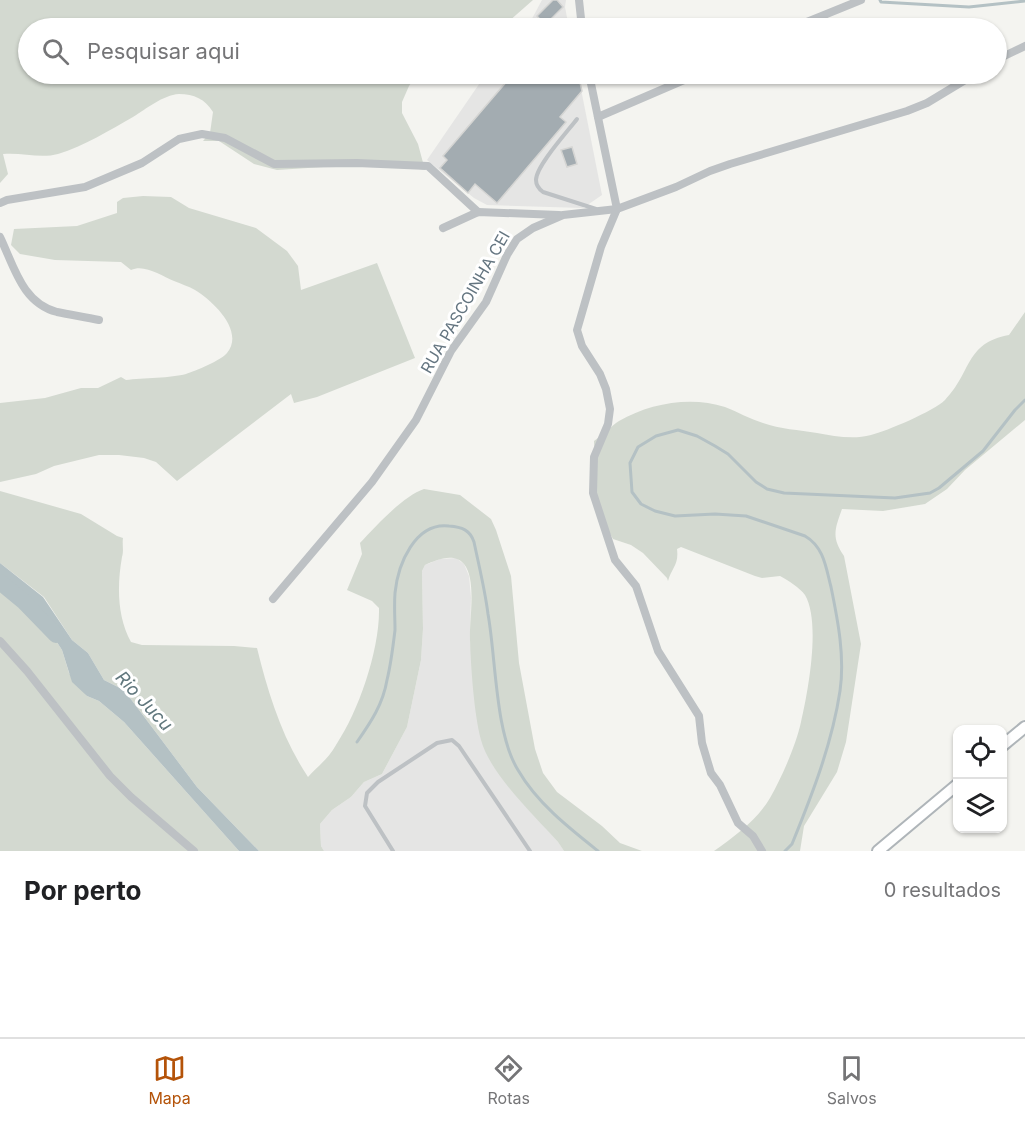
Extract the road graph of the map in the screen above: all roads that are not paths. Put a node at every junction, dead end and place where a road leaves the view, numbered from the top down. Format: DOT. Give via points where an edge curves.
graph roads {
  1 [pos="579,0"];
  2 [pos="861,0"];
  3 [pos="581,18"];
  4 [pos="817,18"];
  5 [pos="1025,46"];
  6 [pos="1007,55"];
  7 [pos="591,84"];
  8 [pos="675,84"];
  9 [pos="958,84"];
  10 [pos="598,117"];
  11 [pos="577,119"];
  12 [pos="0,203"];
  13 [pos="617,209"];
  14 [pos="599,210"];
  15 [pos="478,212"];
  16 [pos="563,215"];
  17 [pos="443,228"];
  18 [pos="0,237"];
  19 [pos="99,320"];
  20 [pos="273,599"];
  21 [pos="0,641"];
  22 [pos="1025,727"];
  23 [pos="1007,742"];
  24 [pos="953,787"];
  25 [pos="194,851"];
  26 [pos="393,851"];
  27 [pos="530,851"];
  28 [pos="762,851"];
  29 [pos="878,851"];
  1 -- 3 [label="street"];
  2 -- 4 [label="street"];
  5 -- 6 [label="street"];
  7 -- 10 [label="street"];
  8 -- 10 [label="street"];
  9 -- 13 [label="street, RUA PASCOINHA CEI" via="907,111 720,167"];
  10 -- 13 [label="street"];
  11 -- 14 [label="lane" via="536,180 543,192"];
  12 -- 15 [label="street" via="85,187 142,163 178,139 202,134 225,138 274,164 428,166"];
  13 -- 14 [label="street, RUA PASCOINHA CEI"];
  13 -- 28 [label="street" via="601,247 577,330 603,382 610,409 594,457 593,493 615,560 636,586 658,651 699,716 711,773 738,823"];
  14 -- 16 [label="street, RUA PASCOINHA CEI"];
  15 -- 16 [label="street"];
  15 -- 17 [label="street"];
  16 -- 20 [label="street, RUA PASCOINHA CEI" via="517,239 486,302 451,351 416,420 372,482"];
  18 -- 19 [label="street" via="21,283 40,305"];
  21 -- 25 [label="street" via="110,776"];
  22 -- 23 [label="street"];
  24 -- 29 [label="street"];
  26 -- 27 [label="lane" via="365,806 367,794 378,782 437,743 452,740"];
}
